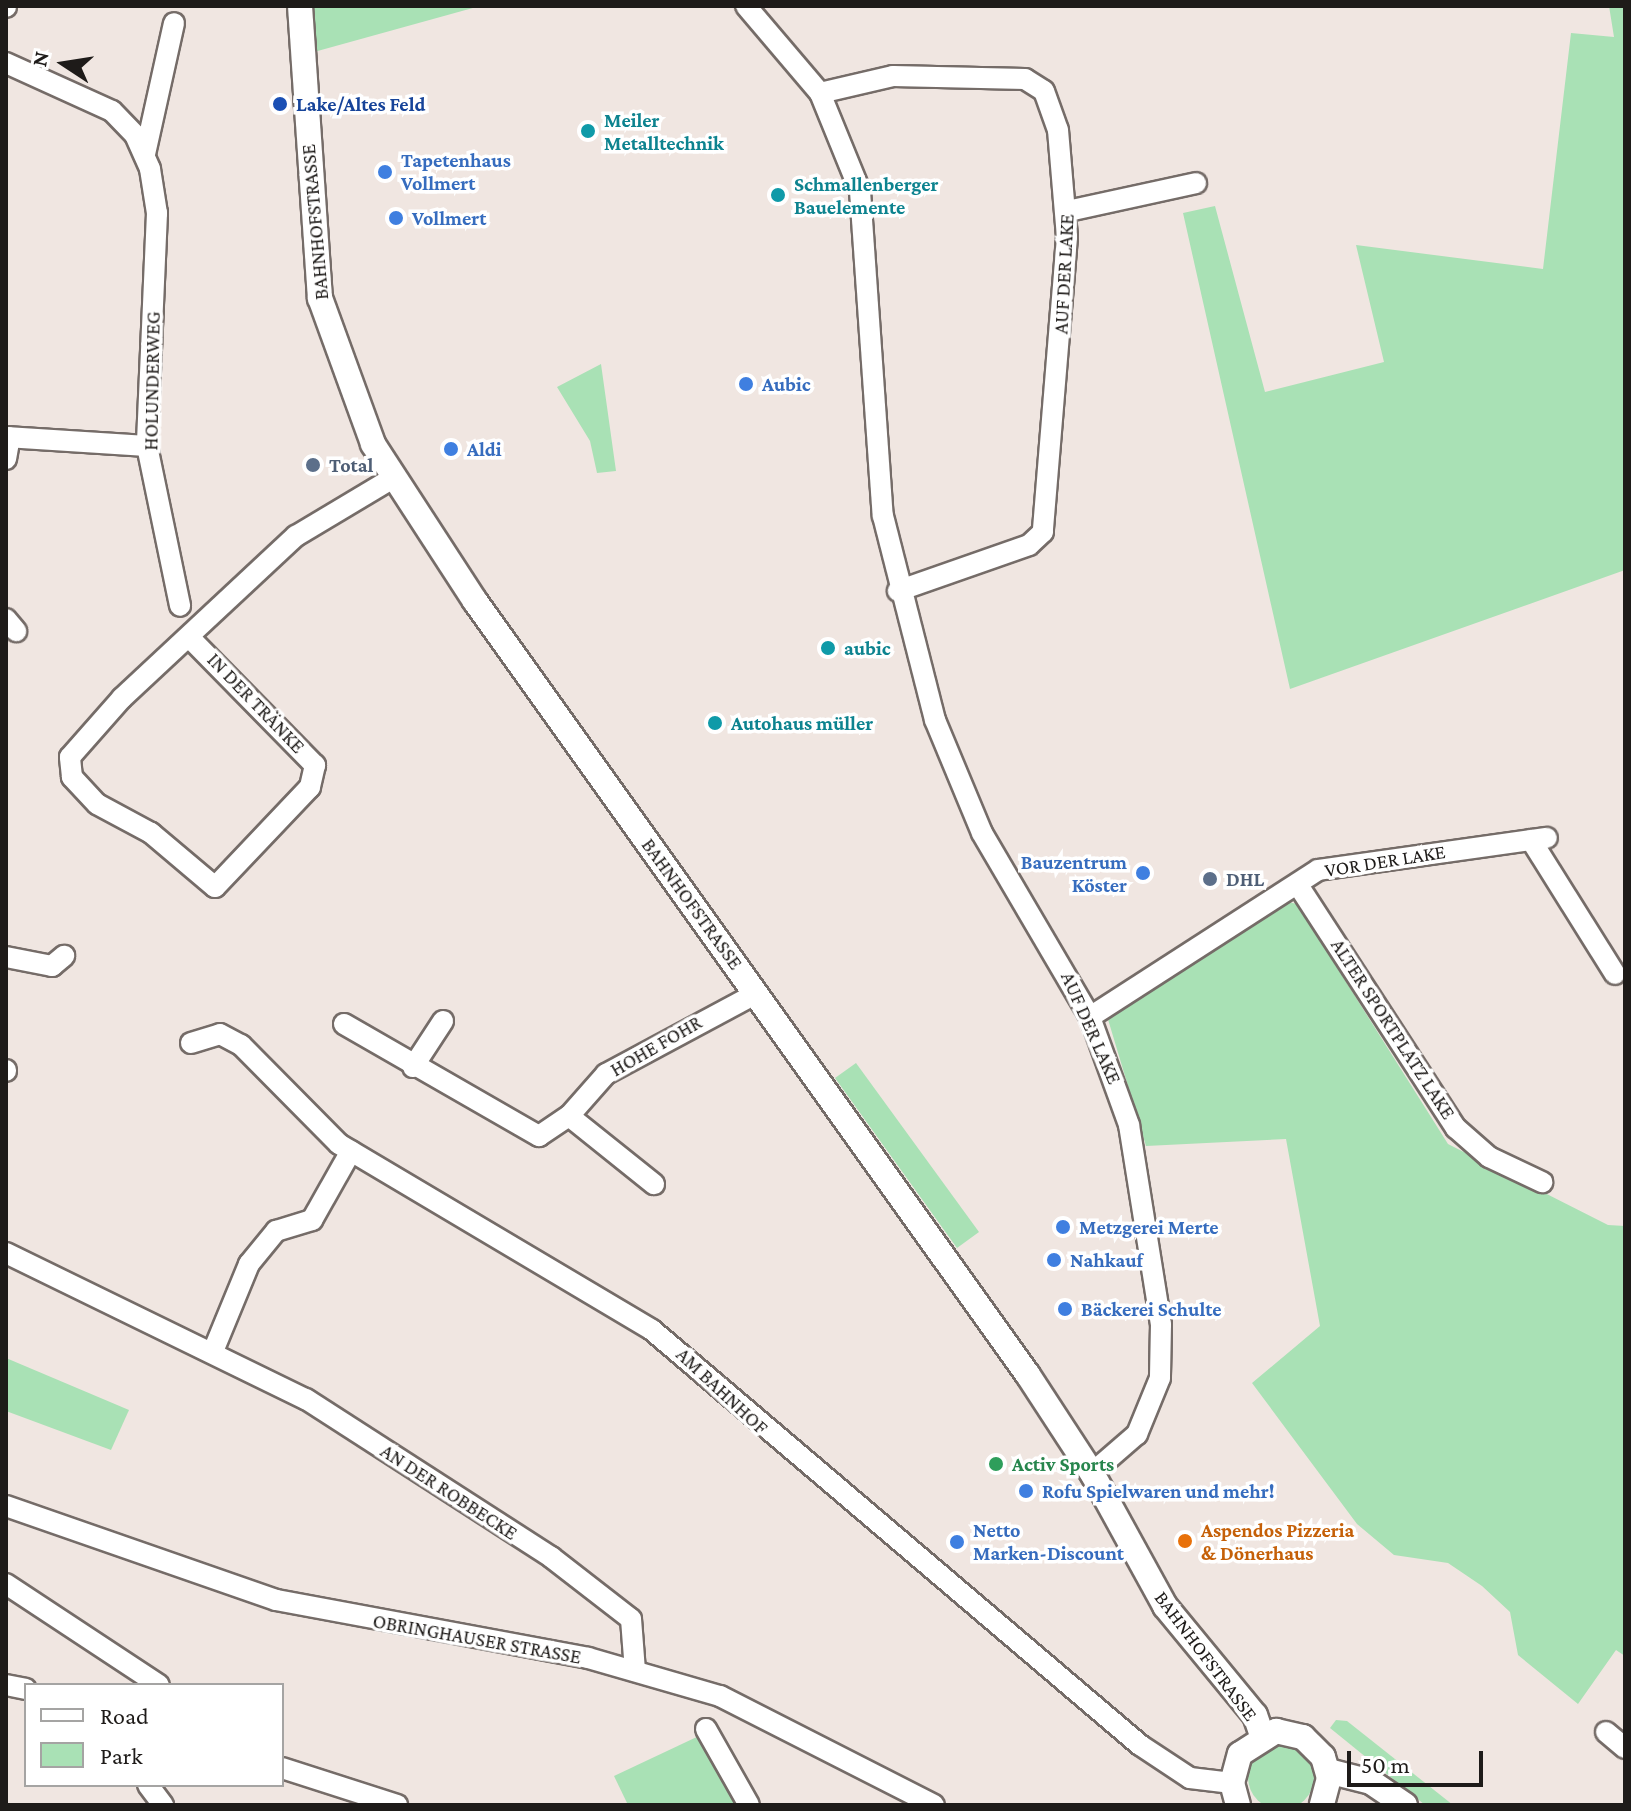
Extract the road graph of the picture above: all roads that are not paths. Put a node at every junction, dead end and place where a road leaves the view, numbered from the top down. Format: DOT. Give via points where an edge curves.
graph roads {
  1 [pos="300,6"];
  2 [pos="746,6"];
  3 [pos="174,23"];
  4 [pos="6,63"];
  5 [pos="820,93"];
  6 [pos="145,154"];
  7 [pos="1196,183"];
  8 [pos="1068,211"];
  9 [pos="8,437"];
  10 [pos="147,446"];
  11 [pos="6,459"];
  12 [pos="393,478"];
  13 [pos="898,591"];
  14 [pos="180,606"];
  15 [pos="189,637"];
  16 [pos="1298,885"];
  17 [pos="64,956"];
  18 [pos="6,957"];
  19 [pos="1615,974"];
  20 [pos="757,993"];
  21 [pos="1090,1017"];
  22 [pos="443,1021"];
  23 [pos="344,1024"];
  24 [pos="191,1043"];
  25 [pos="413,1067"];
  26 [pos="569,1116"];
  27 [pos="351,1151"];
  28 [pos="1542,1182"];
  29 [pos="654,1184"];
  30 [pos="6,1253"];
  31 [pos="214,1349"];
  32 [pos="1092,1473"];
  33 [pos="6,1506"];
  34 [pos="6,1584"];
  35 [pos="635,1671"];
  36 [pos="156,1683"];
  37 [pos="706,1729"];
  38 [pos="1606,1732"];
  39 [pos="1262,1735"];
  40 [pos="1625,1748"];
  41 [pos="284,1769"];
  42 [pos="1328,1771"];
  43 [pos="150,1787"];
  44 [pos="1235,1794"];
  45 [pos="163,1805"];
  46 [pos="397,1805"];
  47 [pos="749,1805"];
  48 [pos="934,1805"];
  49 [pos="1322,1805"];
  50 [pos="1405,1805"];
  1 -- 12 [label="main road, BAHNHOFSTRASSE" via="320,298 348,391"];
  2 -- 5 [label="street, AUF DER LAKE"];
  3 -- 6 [label="street, HOLUNDERWEG"];
  4 -- 6 [label="street, HOLUNDERWEG" via="100,103"];
  5 -- 8 [label="street, AUF DER LAKE" via="893,76 1006,76 1036,83 1058,130"];
  5 -- 13 [label="street, AUF DER LAKE" via="853,168 868,238 879,492"];
  6 -- 10 [label="street, HOLUNDERWEG" via="157,213"];
  7 -- 8 [label="street"];
  8 -- 13 [label="street, AUF DER LAKE" via="1052,488 1043,532 1029,545"];
  9 -- 10 [label="street"];
  9 -- 11 [label="street"];
  10 -- 14 [label="street, HOLUNDERWEG"];
  12 -- 15 [label="street, IN DER TRÄNKE" via="296,536"];
  12 -- 20 [label="main road, BAHNHOFSTRASSE"];
  13 -- 21 [label="street, AUF DER LAKE" via="963,794"];
  15 -- 15 [label="street, IN DER TRÄNKE" via="88,734 69,768 106,811 140,825 215,887 310,787 315,765"];
  16 -- 19 [label="street, VOR DER LAKE" via="1334,865 1539,839"];
  16 -- 21 [label="street, VOR DER LAKE"];
  16 -- 28 [label="street, ALTER SPORTPLATZ LAKE" via="1456,1128 1489,1157"];
  17 -- 18 [label="street" via="52,966"];
  20 -- 26 [label="street, HOHE FOHR" via="606,1074"];
  20 -- 32 [label="main road, BAHNHOFSTRASSE"];
  21 -- 32 [label="street, AUF DER LAKE" via="1129,1125 1162,1346 1144,1423"];
  22 -- 25 [label="street"];
  23 -- 25 [label="street, HOHE FOHR"];
  24 -- 27 [label="street, AM BAHNHOF" via="220,1034 241,1045"];
  25 -- 26 [label="street, HOHE FOHR" via="526,1134 548,1133"];
  26 -- 29 [label="street"];
  27 -- 31 [label="street" via="312,1220 276,1231 249,1264"];
  27 -- 44 [label="street, AM BAHNHOF" via="652,1330 1140,1745 1190,1778"];
  30 -- 31 [label="street, AN DER ROBBECKE"];
  31 -- 35 [label="street, AN DER ROBBECKE" via="306,1399 615,1604 635,1628"];
  32 -- 39 [label="main road, BAHNHOFSTRASSE" via="1165,1606 1255,1715"];
  33 -- 35 [label="street, OBRINGHAUSER STRASSE" via="276,1600"];
  34 -- 36 [label="street"];
  35 -- 48 [label="street, OBRINGHAUSER STRASSE" via="743,1705"];
  37 -- 47 [label="street"];
  38 -- 40 [label="street"];
  39 -- 42 [label="main road" via="1303,1737"];
  39 -- 44 [label="main road" via="1240,1754"];
  41 -- 46 [label="street"];
  42 -- 49 [label="main road"];
  42 -- 50 [label="main road" via="1371,1782"];
  43 -- 45 [label="street"];
}
